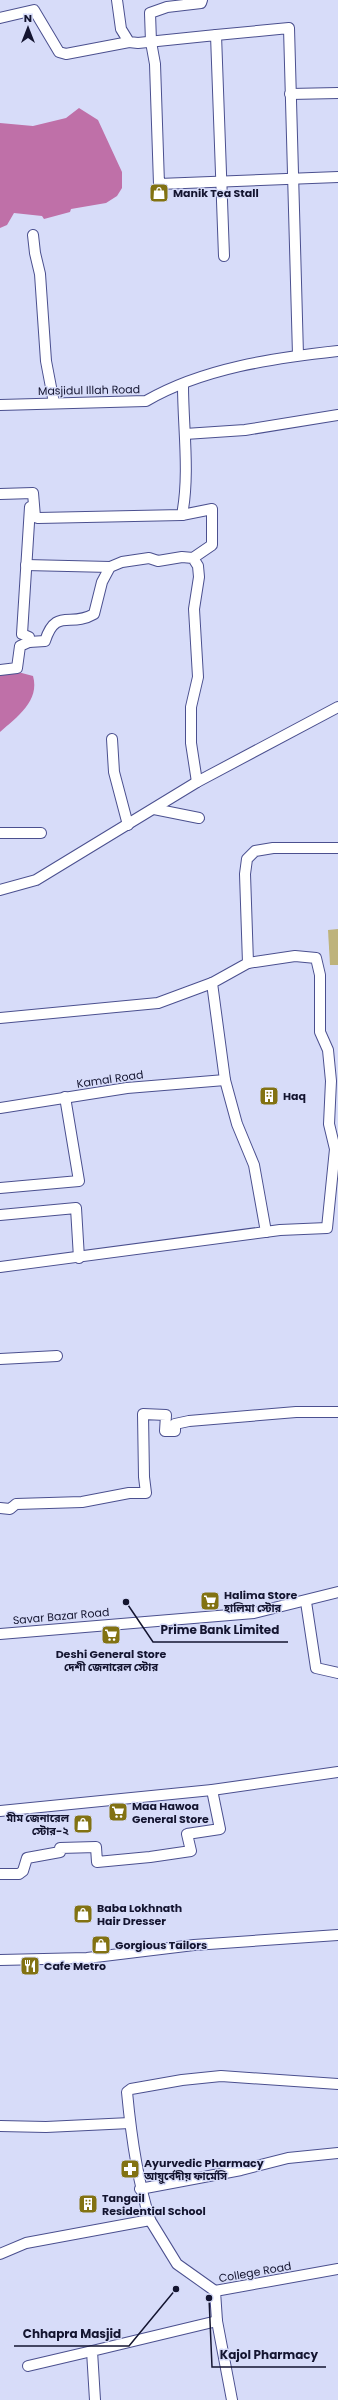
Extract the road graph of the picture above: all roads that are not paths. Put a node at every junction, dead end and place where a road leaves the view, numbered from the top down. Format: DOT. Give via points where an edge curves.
graph roads {
  1 [pos="117,0"];
  2 [pos="202,0"];
  3 [pos="0,18"];
  4 [pos="216,35"];
  5 [pos="129,42"];
  6 [pos="151,42"];
  7 [pos="338,93"];
  8 [pos="290,94"];
  9 [pos="338,178"];
  10 [pos="294,179"];
  11 [pos="222,182"];
  12 [pos="33,235"];
  13 [pos="224,256"];
  14 [pos="338,351"];
  15 [pos="298,355"];
  16 [pos="183,385"];
  17 [pos="54,403"];
  18 [pos="0,405"];
  19 [pos="338,415"];
  20 [pos="185,434"];
  21 [pos="32,493"];
  22 [pos="0,494"];
  23 [pos="182,515"];
  24 [pos="193,558"];
  25 [pos="26,565"];
  26 [pos="110,567"];
  27 [pos="29,642"];
  28 [pos="0,670"];
  29 [pos="338,707"];
  30 [pos="112,739"];
  31 [pos="197,782"];
  32 [pos="154,809"];
  33 [pos="199,818"];
  34 [pos="128,825"];
  35 [pos="0,833"];
  36 [pos="41,833"];
  37 [pos="338,848"];
  38 [pos="0,890"];
  39 [pos="248,963"];
  40 [pos="212,983"];
  41 [pos="0,1018"];
  42 [pos="225,1080"];
  43 [pos="66,1097"];
  44 [pos="0,1108"];
  45 [pos="0,1188"];
  46 [pos="0,1215"];
  47 [pos="266,1232"];
  48 [pos="79,1258"];
  49 [pos="0,1267"];
  50 [pos="57,1356"];
  51 [pos="0,1358"];
  52 [pos="338,1412"];
  53 [pos="0,1508"];
  54 [pos="338,1592"];
  55 [pos="306,1602"];
  56 [pos="0,1634"];
  57 [pos="338,1673"];
  58 [pos="338,1772"];
  59 [pos="212,1790"];
  60 [pos="0,1811"];
  61 [pos="0,1874"];
  62 [pos="338,1935"];
  63 [pos="0,1960"];
  64 [pos="338,2084"];
  65 [pos="130,2124"];
  66 [pos="0,2126"];
  67 [pos="338,2153"];
  68 [pos="140,2189"];
  69 [pos="150,2220"];
  70 [pos="0,2254"];
  71 [pos="338,2269"];
  72 [pos="215,2291"];
  73 [pos="216,2321"];
  74 [pos="92,2351"];
  75 [pos="28,2366"];
  76 [pos="95,2400"];
  77 [pos="232,2400"];
  1 -- 5 [label="street" via="121,29"];
  2 -- 6 [label="street" via="201,3 167,7 150,13"];
  3 -- 5 [label="street" via="34,10 59,52 66,54"];
  4 -- 6 [label="street"];
  4 -- 8 [label="street" via="289,28"];
  4 -- 11 [label="street"];
  5 -- 6 [label="street"];
  6 -- 11 [label="street" via="155,64 159,184"];
  7 -- 8 [label="street"];
  8 -- 10 [label="street"];
  9 -- 10 [label="street"];
  10 -- 11 [label="street"];
  10 -- 15 [label="street"];
  11 -- 13 [label="street"];
  12 -- 17 [label="street" via="40,274 46,361"];
  14 -- 15 [label="street, Masjidul Illah Road"];
  15 -- 16 [label="street, Masjidul Illah Road" via="216,373"];
  16 -- 17 [label="street, Masjidul Illah Road" via="146,401"];
  16 -- 20 [label="street"];
  17 -- 18 [label="street, Masjidul Illah Road"];
  19 -- 20 [label="street" via="245,430"];
  20 -- 23 [label="street" via="185,502"];
  21 -- 22 [label="street"];
  21 -- 23 [label="street" via="34,516 38,518"];
  21 -- 25 [label="street"];
  23 -- 24 [label="street" via="212,509 212,545"];
  24 -- 26 [label="street" via="158,561 149,558 122,562"];
  24 -- 31 [label="street" via="198,566 199,577 194,609 198,677 191,707 191,743"];
  25 -- 26 [label="street"];
  25 -- 27 [label="street" via="22,634 29,637"];
  26 -- 27 [label="street" via="102,582 94,614 86,619 56,621 50,627 45,641"];
  27 -- 28 [label="street" via="20,646 17,668"];
  29 -- 31 [label="street"];
  30 -- 34 [label="street" via="114,772"];
  31 -- 32 [label="street"];
  32 -- 33 [label="street"];
  32 -- 34 [label="street"];
  34 -- 38 [label="street" via="36,880"];
  35 -- 36 [label="street"];
  37 -- 39 [label="street" via="255,850 247,859 245,874"];
  39 -- 40 [label="street"];
  39 -- 47 [label="street" via="295,956 316,958 320,975 320,1032 328,1050 330,1124 335,1149 327,1228"];
  40 -- 41 [label="street" via="158,1003"];
  40 -- 42 [label="street"];
  42 -- 43 [label="street, Kamal Road" via="127,1088"];
  42 -- 47 [label="street" via="254,1165"];
  43 -- 44 [label="street, Kamal Road"];
  43 -- 45 [label="street" via="79,1180"];
  46 -- 48 [label="street" via="76,1208"];
  47 -- 48 [label="street"];
  48 -- 49 [label="street"];
  50 -- 51 [label="street"];
  52 -- 53 [label="street" via="296,1412 189,1421 175,1424 175,1431 165,1431 166,1415 143,1414 146,1493 129,1493 82,1502 16,1504 10,1509"];
  54 -- 55 [label="street, Savar Bazar Road"];
  55 -- 56 [label="street, Savar Bazar Road" via="254,1613"];
  55 -- 57 [label="street" via="316,1668"];
  58 -- 59 [label="street"];
  59 -- 60 [label="street"];
  59 -- 61 [label="street" via="220,1829 187,1834 191,1851 97,1862 96,1847 60,1848 60,1852 27,1858 23,1871 19,1874"];
  62 -- 63 [label="street" via="194,1945 87,1958"];
  64 -- 65 [label="street" via="221,2076 131,2089 127,2092"];
  65 -- 66 [label="street"];
  65 -- 68 [label="street"];
  67 -- 68 [label="street" via="288,2158 241,2170"];
  68 -- 69 [label="street"];
  69 -- 70 [label="street" via="26,2243"];
  69 -- 72 [label="street" via="177,2264"];
  71 -- 72 [label="street, College Road"];
  72 -- 73 [label="street, College Road"];
  73 -- 74 [label="street"];
  73 -- 77 [label="street, College Road"];
  74 -- 75 [label="street"];
  74 -- 76 [label="street"];
}
